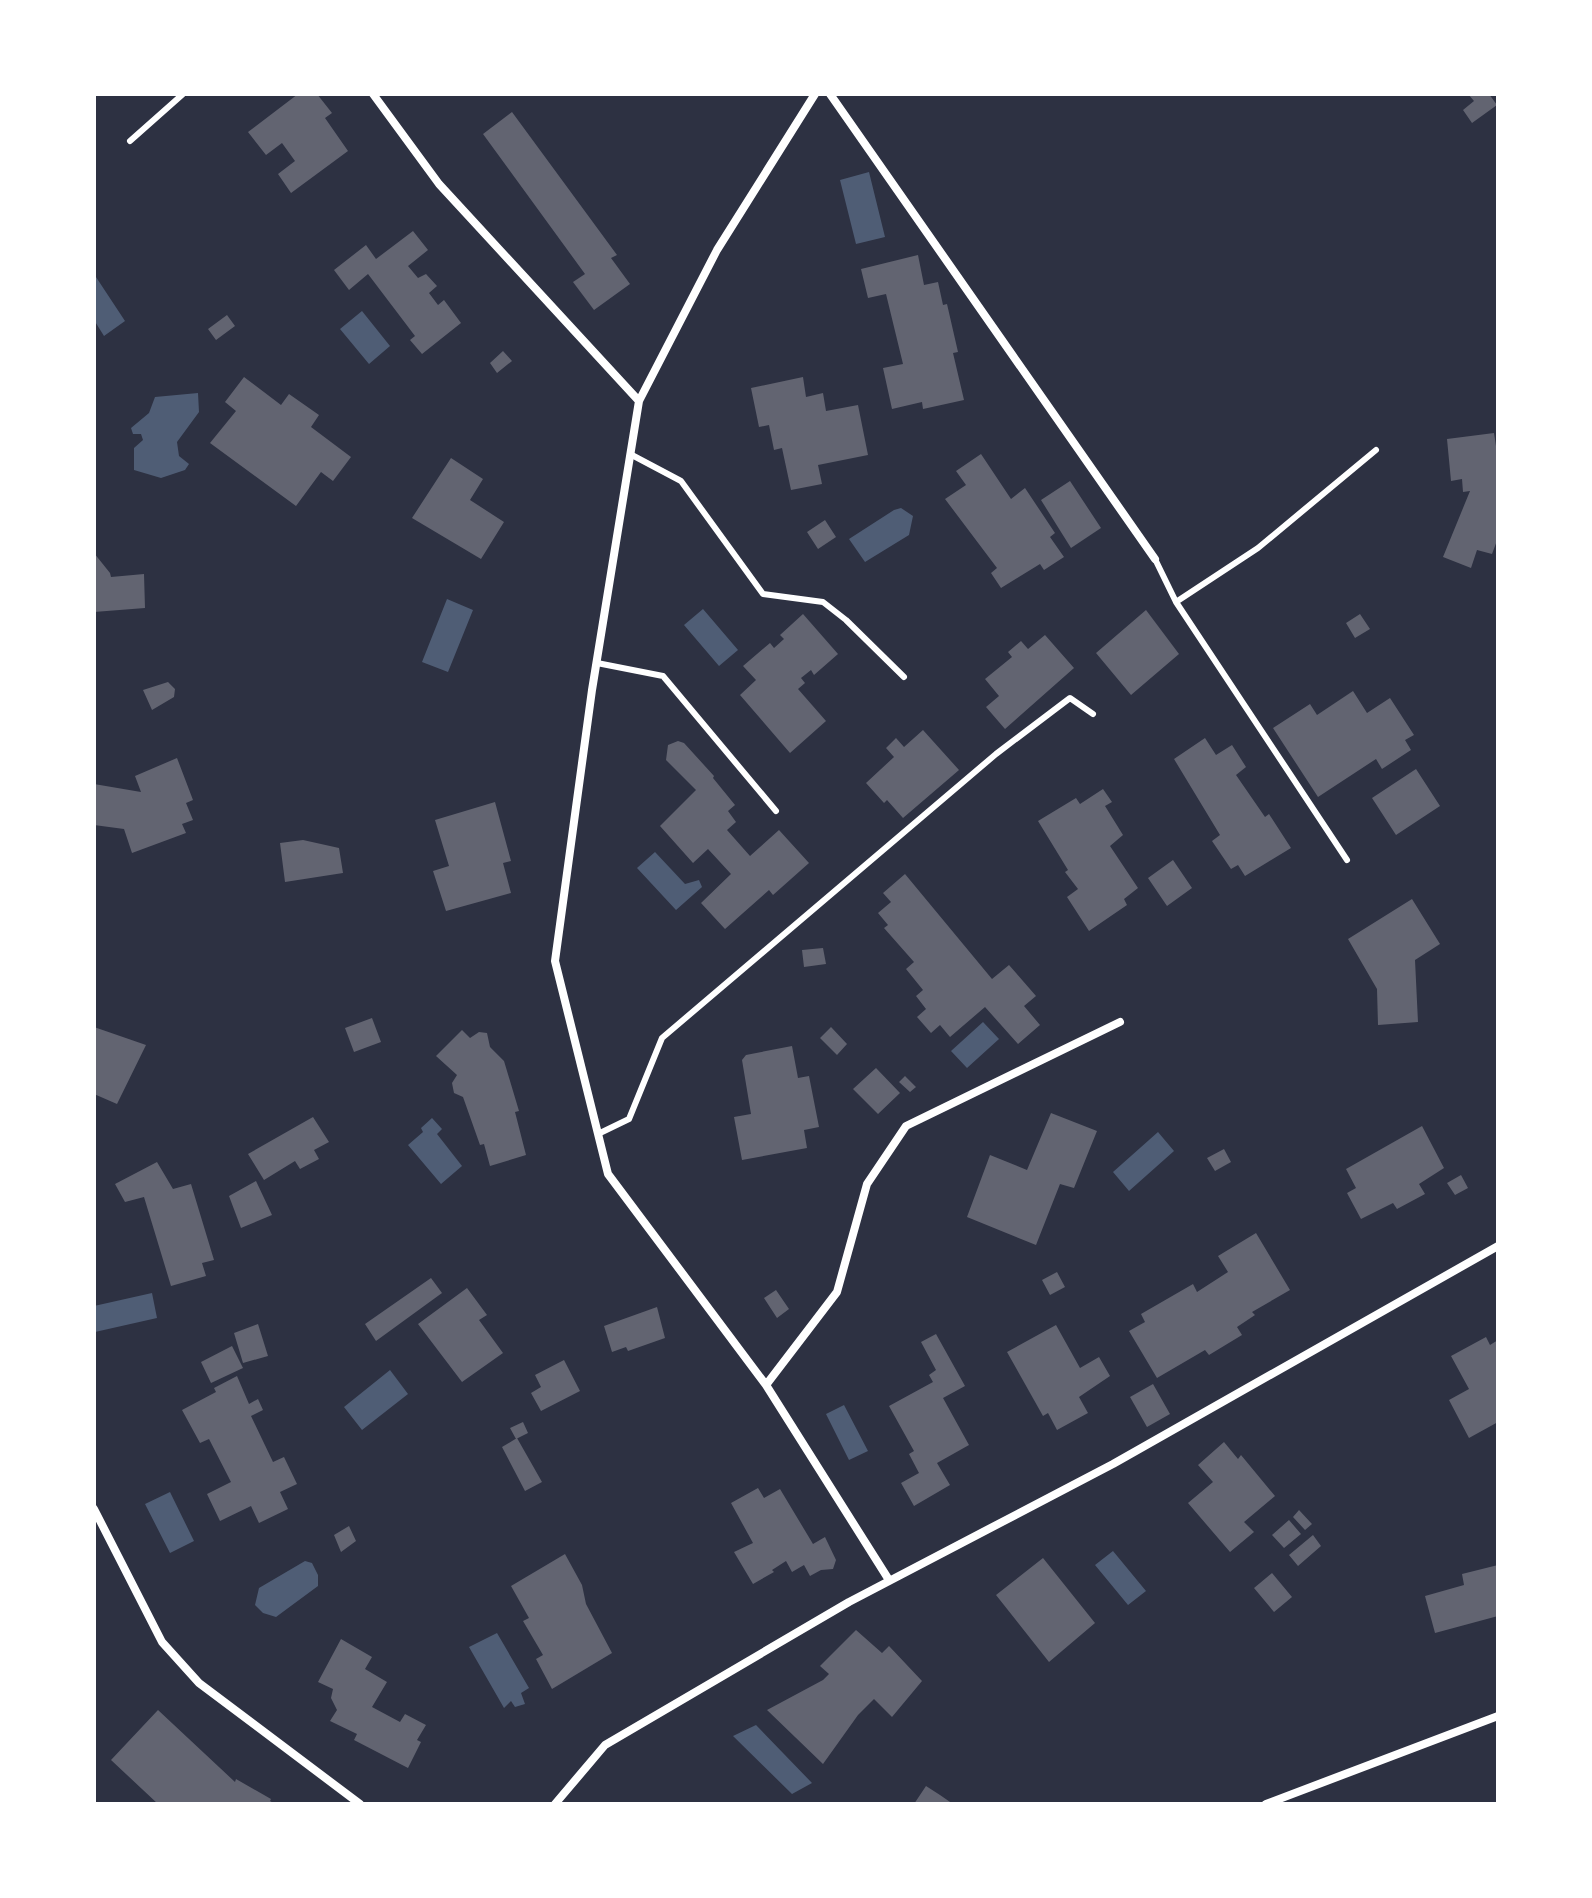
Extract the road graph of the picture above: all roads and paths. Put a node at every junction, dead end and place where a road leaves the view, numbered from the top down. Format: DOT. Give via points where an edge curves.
graph roads {
  1 [pos="183,94"];
  2 [pos="373,94"];
  3 [pos="815,94"];
  4 [pos="830,94"];
  5 [pos="130,141"];
  6 [pos="639,401"];
  7 [pos="1376,450"];
  8 [pos="630,454"];
  9 [pos="1155,559"];
  10 [pos="1176,602"];
  11 [pos="597,663"];
  12 [pos="904,677"];
  13 [pos="1093,714"];
  14 [pos="776,811"];
  15 [pos="1347,860"];
  16 [pos="1120,1022"];
  17 [pos="598,1134"];
  18 [pos="1498,1246"];
  19 [pos="766,1385"];
  20 [pos="94,1509"];
  21 [pos="889,1580"];
  22 [pos="1498,1716"];
  23 [pos="360,1804"];
  24 [pos="555,1804"];
  25 [pos="1266,1804"];
  1 -- 5 [label="lane"];
  2 -- 6 [label="street" via="439,184"];
  3 -- 6 [label="street" via="717,250"];
  4 -- 9 [label="street"];
  6 -- 8 [label="street"];
  7 -- 10 [label="lane" via="1258,548"];
  8 -- 11 [label="street"];
  8 -- 12 [label="lane" via="681,481 763,594 823,602"];
  9 -- 10 [label="lane"];
  10 -- 15 [label="lane"];
  11 -- 14 [label="lane" via="663,676"];
  11 -- 17 [label="street" via="555,961"];
  13 -- 17 [label="lane" via="1070,698 984,764 662,1038 629,1119"];
  16 -- 19 [label="street" via="906,1126 867,1184 837,1292"];
  17 -- 19 [label="street" via="608,1174"];
  18 -- 21 [label="street" via="1113,1464"];
  19 -- 21 [label="street"];
  20 -- 23 [label="street" via="162,1642 199,1683"];
  21 -- 24 [label="street" via="605,1745"];
  22 -- 25 [label="street"];
}
